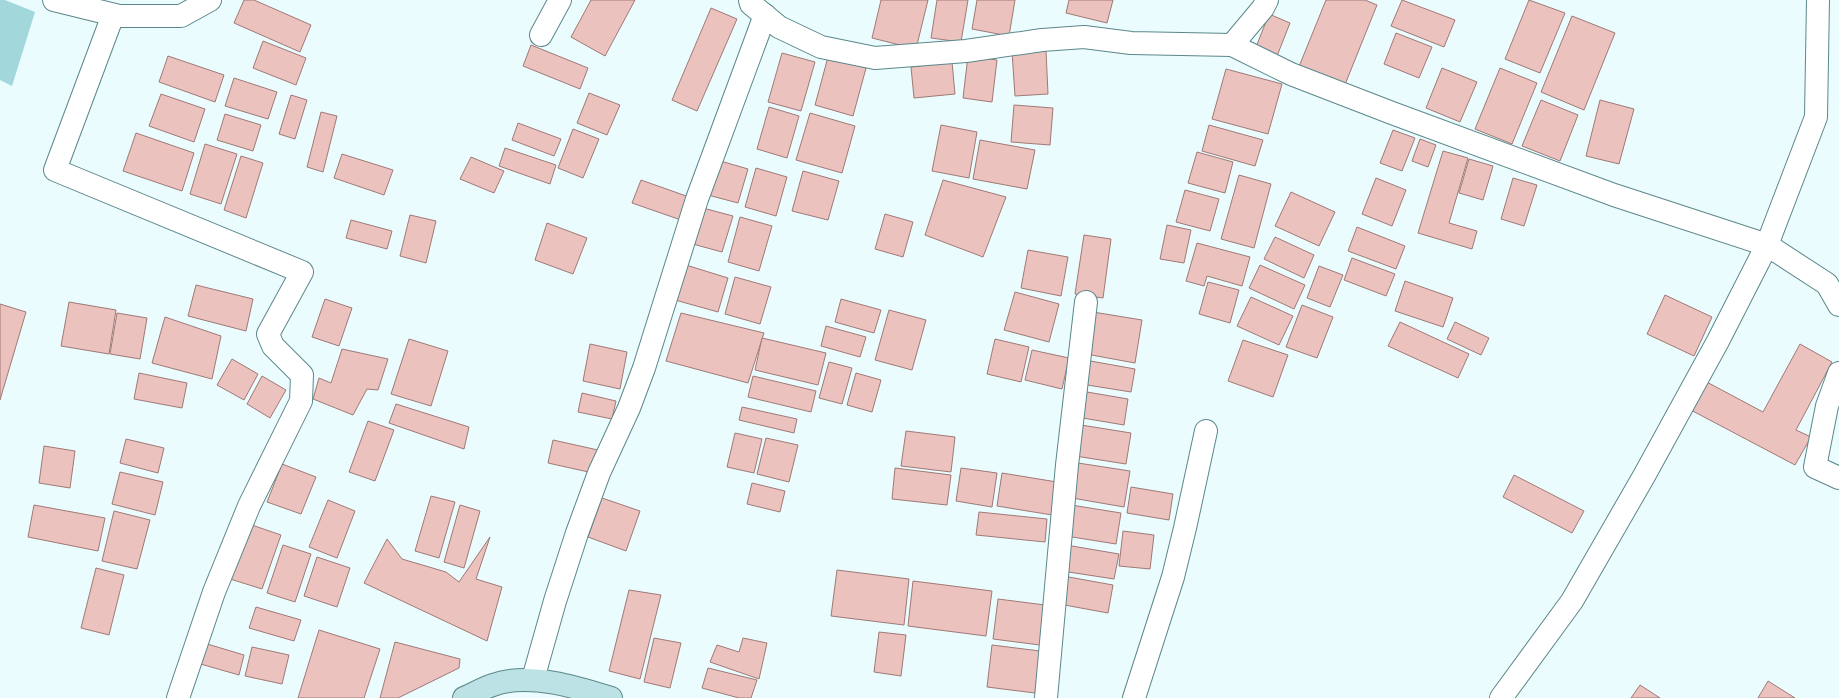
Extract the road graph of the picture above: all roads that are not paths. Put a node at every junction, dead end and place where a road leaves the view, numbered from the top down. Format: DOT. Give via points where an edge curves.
graph roads {
  1 [pos="54,0"];
  2 [pos="210,0"];
  3 [pos="560,0"];
  4 [pos="750,0"];
  5 [pos="1267,0"];
  6 [pos="1818,0"];
  7 [pos="113,14"];
  8 [pos="765,15"];
  9 [pos="541,35"];
  10 [pos="1232,45"];
  11 [pos="1767,246"];
  12 [pos="1086,302"];
  13 [pos="1839,305"];
  14 [pos="1839,373"];
  15 [pos="1206,431"];
  16 [pos="1839,478"];
  17 [pos="533,679"];
  18 [pos="178,698"];
  19 [pos="464,698"];
  20 [pos="611,698"];
  21 [pos="1046,698"];
  22 [pos="1134,698"];
  23 [pos="1501,698"];
  1 -- 7 [label="street"];
  2 -- 7 [label="street" via="181,16"];
  3 -- 9 [label="street"];
  4 -- 8 [label="street" via="751,4"];
  5 -- 10 [label="street"];
  6 -- 11 [label="street" via="1816,117"];
  7 -- 18 [label="street" via="55,170 302,272 268,334 272,346 302,374 301,401 246,513 214,592"];
  8 -- 10 [label="street" via="779,27 821,47 876,58 966,51 1084,37 1131,43"];
  8 -- 17 [label="street" via="697,199 642,374 599,473 577,533 554,601"];
  10 -- 11 [label="street" via="1291,74 1399,115 1614,195"];
  11 -- 13 [label="street" via="1827,284"];
  11 -- 23 [label="street" via="1648,470 1576,594"];
  12 -- 21 [label="street" via="1067,465"];
  14 -- 16 [label="street" via="1827,406 1815,467"];
  15 -- 22 [label="street" via="1173,577"];
  17 -- 19 [label="street" via="494,684"];
  17 -- 20 [label="street" via="587,690"];
}
